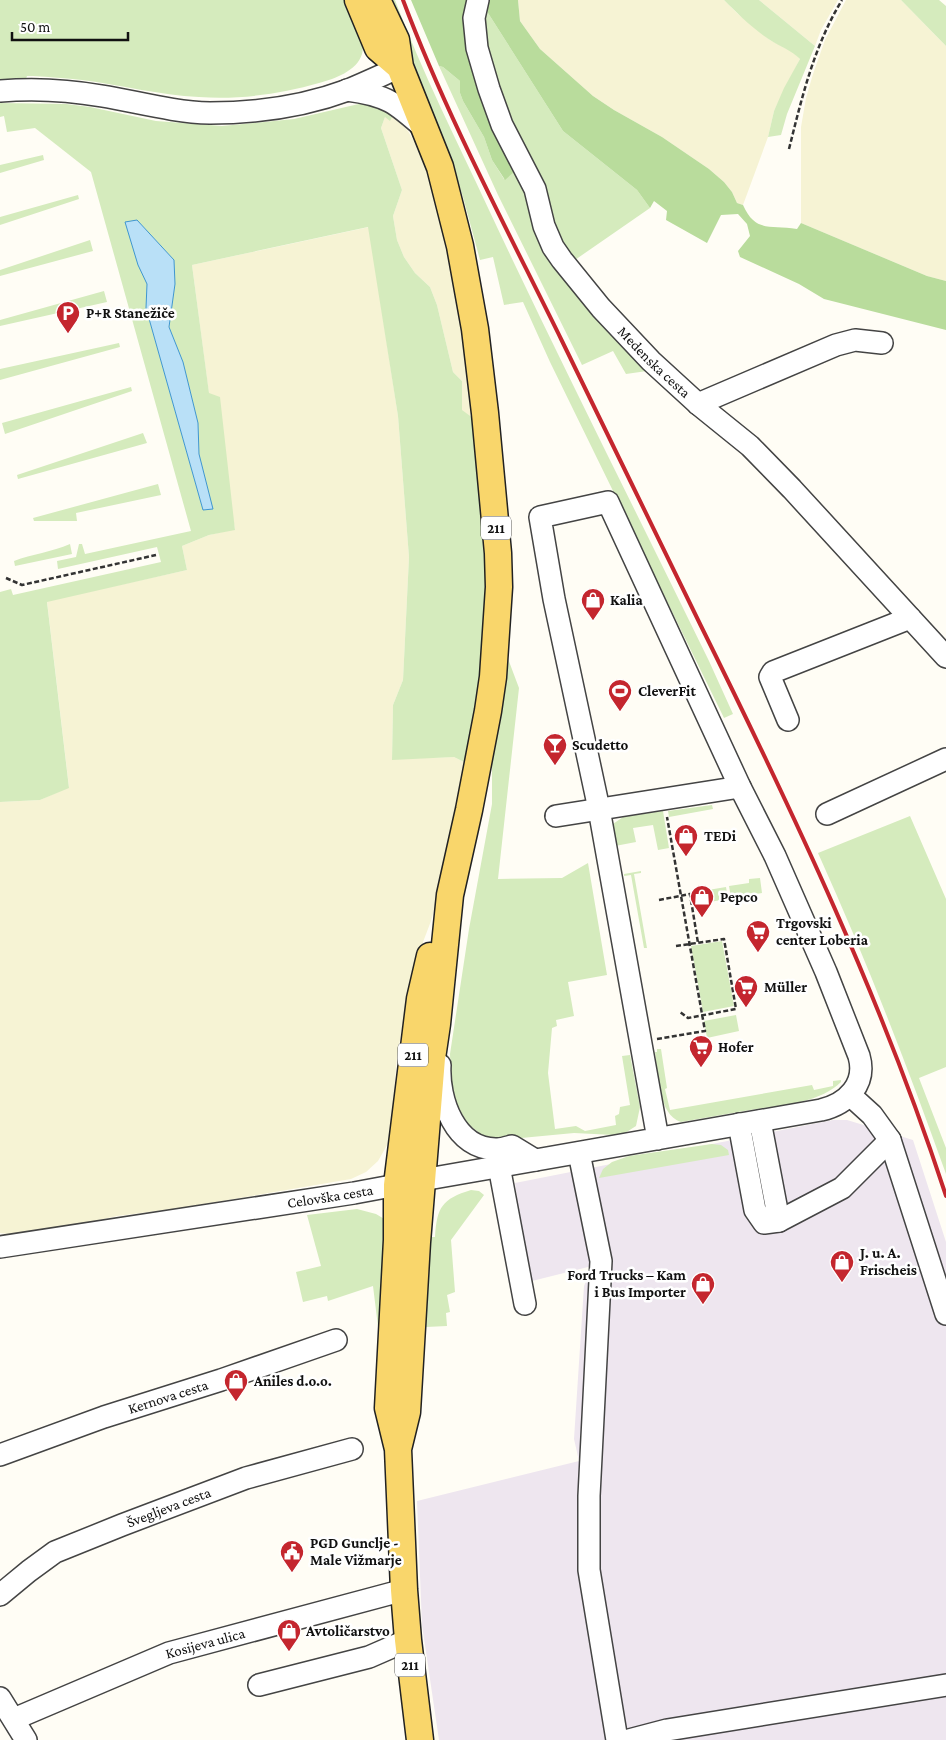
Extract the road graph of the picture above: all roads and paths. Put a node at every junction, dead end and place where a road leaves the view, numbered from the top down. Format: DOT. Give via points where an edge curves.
graph roads {
  1 [pos="358,0"];
  2 [pos="377,0"];
  3 [pos="478,0"];
  4 [pos="842,0"];
  5 [pos="400,67"];
  6 [pos="347,90"];
  7 [pos="0,91"];
  8 [pos="426,130"];
  9 [pos="789,149"];
  10 [pos="882,343"];
  11 [pos="698,404"];
  12 [pos="156,555"];
  13 [pos="6,578"];
  14 [pos="910,618"];
  15 [pos="946,657"];
  16 [pos="788,720"];
  17 [pos="946,760"];
  18 [pos="740,787"];
  19 [pos="664,798"];
  20 [pos="599,809"];
  21 [pos="827,814"];
  22 [pos="556,816"];
  23 [pos="450,895"];
  24 [pos="681,896"];
  25 [pos="658,900"];
  26 [pos="698,943"];
  27 [pos="690,944"];
  28 [pos="676,946"];
  29 [pos="680,1012"];
  30 [pos="702,1015"];
  31 [pos="437,1024"];
  32 [pos="651,1040"];
  33 [pos="850,1095"];
  34 [pos="760,1121"];
  35 [pos="739,1124"];
  36 [pos="658,1138"];
  37 [pos="890,1140"];
  38 [pos="580,1152"];
  39 [pos="535,1160"];
  40 [pos="499,1166"];
  41 [pos="422,1180"];
  42 [pos="397,1184"];
  43 [pos="779,1221"];
  44 [pos="0,1247"];
  45 [pos="525,1304"];
  46 [pos="946,1314"];
  47 [pos="336,1340"];
  48 [pos="352,1448"];
  49 [pos="398,1449"];
  50 [pos="0,1455"];
  51 [pos="404,1590"];
  52 [pos="0,1595"];
  53 [pos="408,1640"];
  54 [pos="259,1685"];
  55 [pos="946,1685"];
  56 [pos="0,1698"];
  57 [pos="14,1719"];
  58 [pos="26,1740"];
  59 [pos="420,1740"];
  60 [pos="617,1740"];
  61 [pos="629,1740"];
  1 -- 5 [label="main road, 211" via="378,48"];
  2 -- 5 [label="main road, 211" via="396,40"];
  3 -- 11 [label="street, Medenska cesta" via="474,18 477,48 487,81 502,125 535,189 553,247 601,308"];
  4 -- 9 [label="path" via="821,39"];
  5 -- 6 [label="street"];
  5 -- 8 [label="main road, 211"];
  6 -- 7 [label="street" via="266,109 210,113 65,91"];
  6 -- 8 [label="street" via="381,96"];
  8 -- 23 [label="main road, 211" via="440,167 460,246 475,329 498,553 497,626 489,703 470,810"];
  10 -- 11 [label="street" via="856,340 836,345"];
  11 -- 14 [label="street, Medenska cesta" via="756,452"];
  12 -- 13 [label="path" via="22,585"];
  14 -- 15 [label="street, Medenska cesta"];
  14 -- 16 [label="street" via="773,672 770,677"];
  17 -- 21 [label="street"];
  18 -- 19 [label="street"];
  18 -- 20 [label="street" via="608,502 540,517 554,599"];
  18 -- 33 [label="street" via="797,905 859,1056 861,1076"];
  19 -- 20 [label="street"];
  19 -- 24 [label="path"];
  20 -- 22 [label="street"];
  20 -- 36 [label="street"];
  23 -- 31 [label="main road, 211"];
  23 -- 42 [label="main road, 211" via="436,926 420,999"];
  24 -- 25 [label="path"];
  24 -- 26 [label="path" via="690,894"];
  24 -- 27 [label="path"];
  26 -- 27 [label="path"];
  26 -- 30 [label="path" via="724,939 736,1009"];
  27 -- 28 [label="path"];
  27 -- 30 [label="path"];
  29 -- 30 [label="path" via="688,1018"];
  30 -- 32 [label="path" via="704,1030"];
  31 -- 39 [label="street" via="443,1038 440,1088 453,1122 480,1146 497,1149 512,1146"];
  31 -- 41 [label="main road, 211"];
  33 -- 34 [label="street" via="828,1108"];
  33 -- 37 [label="street" via="872,1115"];
  34 -- 35 [label="street"];
  34 -- 43 [label="street"];
  35 -- 36 [label="street"];
  35 -- 43 [label="street" via="756,1210 764,1223"];
  36 -- 38 [label="street"];
  37 -- 43 [label="street" via="842,1188"];
  37 -- 46 [label="street"];
  38 -- 39 [label="street"];
  38 -- 60 [label="street" via="600,1261 589,1496 589,1570"];
  39 -- 40 [label="street"];
  40 -- 41 [label="street"];
  40 -- 45 [label="street"];
  41 -- 42 [label="main road"];
  41 -- 49 [label="main road, 211" via="407,1412"];
  42 -- 44 [label="street, Celovška cesta"];
  42 -- 49 [label="main road, 211" via="388,1408"];
  47 -- 50 [label="street, Kernova cesta"];
  48 -- 52 [label="street, Švegljeva cesta" via="246,1478 55,1552"];
  49 -- 51 [label="main road, 211"];
  51 -- 53 [label="main road, 211"];
  51 -- 57 [label="street, Kosijeva ulica" via="169,1653"];
  53 -- 54 [label="street" via="370,1657"];
  53 -- 59 [label="main road, 211"];
  55 -- 61 [label="street" via="667,1730"];
  56 -- 57 [label="street"];
  57 -- 58 [label="street"];
}
